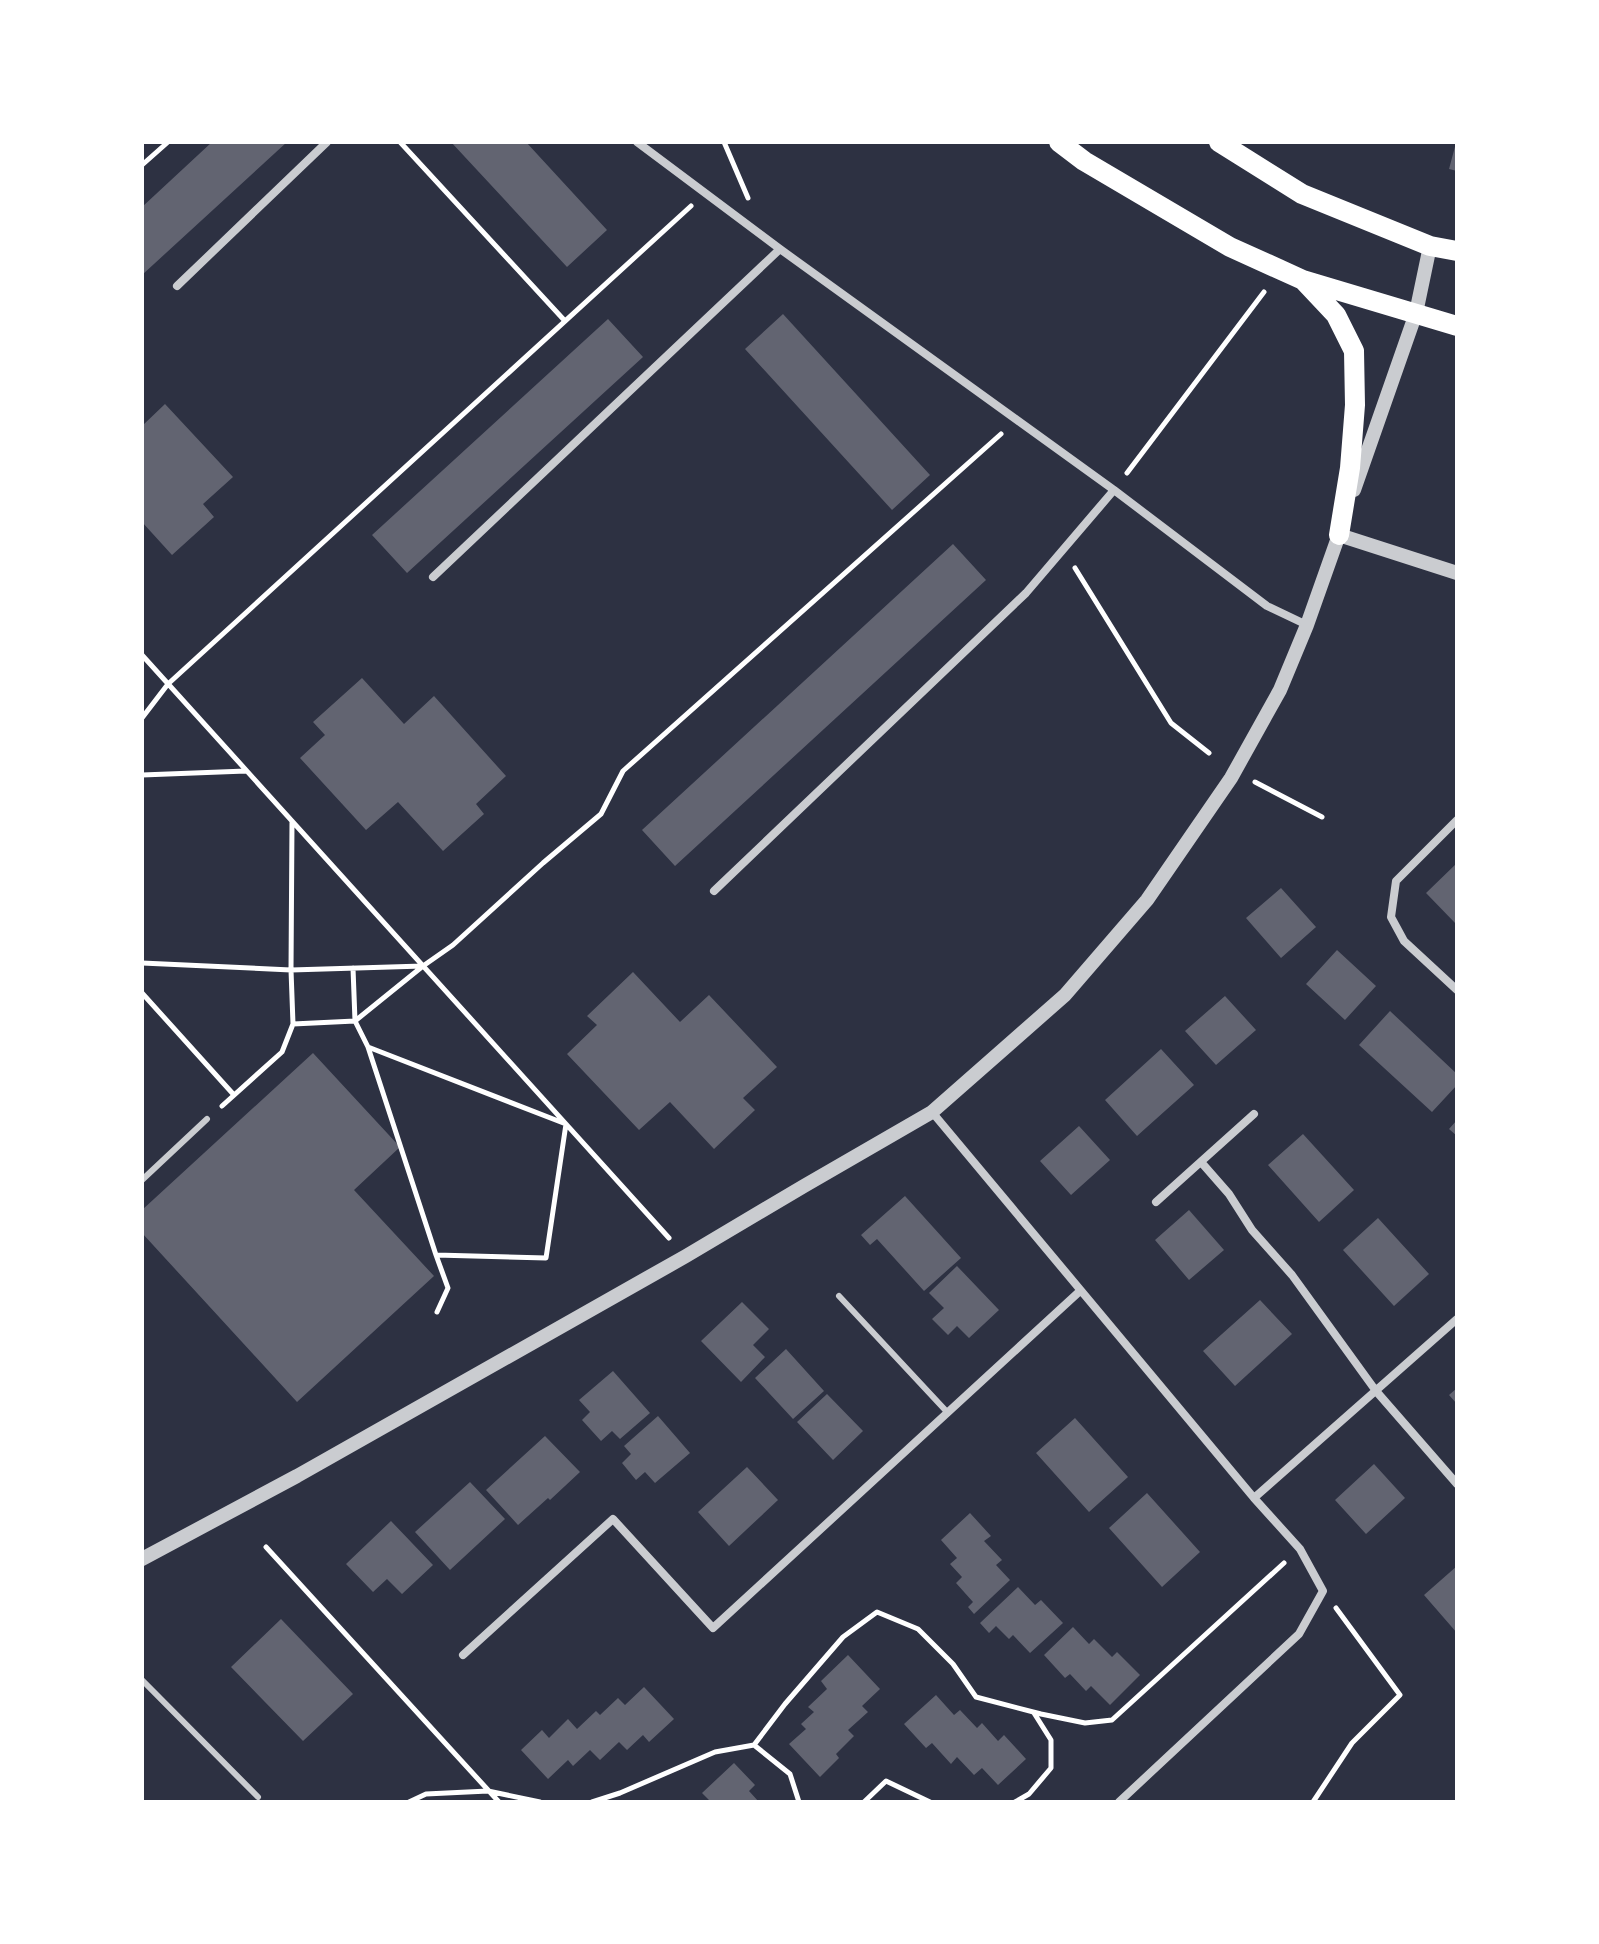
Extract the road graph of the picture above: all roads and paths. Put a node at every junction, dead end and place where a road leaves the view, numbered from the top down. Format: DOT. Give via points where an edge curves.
graph roads {
  1 [pos="168,142"];
  2 [pos="327,142"];
  3 [pos="400,142"];
  4 [pos="637,142"];
  5 [pos="724,142"];
  6 [pos="1059,142"];
  7 [pos="1219,142"];
  8 [pos="142,165"];
  9 [pos="705,193"];
  10 [pos="763,236"];
  11 [pos="1430,246"];
  12 [pos="780,249"];
  13 [pos="1457,251"];
  14 [pos="1303,280"];
  15 [pos="177,286"];
  16 [pos="1264,292"];
  17 [pos="1416,313"];
  18 [pos="565,321"];
  19 [pos="1457,326"];
  20 [pos="1017,420"];
  21 [pos="1114,490"];
  22 [pos="1339,535"];
  23 [pos="1064,549"];
  24 [pos="1457,573"];
  25 [pos="433,577"];
  26 [pos="1307,625"];
  27 [pos="142,655"];
  28 [pos="168,684"];
  29 [pos="142,718"];
  30 [pos="1209,753"];
  31 [pos="247,771"];
  32 [pos="142,775"];
  33 [pos="1254,781"];
  34 [pos="1322,817"];
  35 [pos="1457,820"];
  36 [pos="292,821"];
  37 [pos="714,891"];
  38 [pos="142,963"];
  39 [pos="423,966"];
  40 [pos="353,968"];
  41 [pos="291,970"];
  42 [pos="1457,990"];
  43 [pos="142,993"];
  44 [pos="355,1021"];
  45 [pos="293,1024"];
  46 [pos="368,1047"];
  47 [pos="234,1095"];
  48 [pos="932,1112"];
  49 [pos="1254,1114"];
  50 [pos="207,1119"];
  51 [pos="566,1124"];
  52 [pos="1201,1162"];
  53 [pos="142,1180"];
  54 [pos="1156,1202"];
  55 [pos="436,1255"];
  56 [pos="686,1256"];
  57 [pos="1080,1291"];
  58 [pos="839,1296"];
  59 [pos="437,1312"];
  60 [pos="1457,1319"];
  61 [pos="1376,1391"];
  62 [pos="948,1413"];
  63 [pos="1457,1484"];
  64 [pos="1254,1498"];
  65 [pos="266,1547"];
  66 [pos="1300,1549"];
  67 [pos="142,1559"];
  68 [pos="1323,1591"];
  69 [pos="463,1655"];
  70 [pos="142,1680"];
  71 [pos="1033,1712"];
  72 [pos="754,1745"];
  73 [pos="488,1791"];
  74 [pos="258,1797"];
  75 [pos="409,1802"];
  76 [pos="499,1802"];
  77 [pos="540,1802"];
  78 [pos="592,1802"];
  79 [pos="799,1802"];
  80 [pos="864,1802"];
  81 [pos="930,1802"];
  82 [pos="1015,1802"];
  83 [pos="1119,1802"];
  84 [pos="1313,1802"];
  1 -- 8 [label="path"];
  2 -- 15 [label="street"];
  3 -- 18 [label="path"];
  4 -- 9 [label="street"];
  5 -- 10 [label="path"];
  6 -- 14 [label="main road" via="1230,247"];
  7 -- 11 [label="main road" via="1302,194"];
  9 -- 10 [label="street"];
  9 -- 18 [label="path"];
  10 -- 12 [label="street"];
  11 -- 13 [label="main road"];
  11 -- 17 [label="street"];
  12 -- 20 [label="street"];
  12 -- 25 [label="street"];
  14 -- 17 [label="main road"];
  14 -- 22 [label="main road" via="1336,315 1354,351 1350,468"];
  16 -- 21 [label="path"];
  17 -- 19 [label="main road"];
  17 -- 22 [label="street"];
  18 -- 28 [label="path"];
  20 -- 21 [label="street"];
  20 -- 39 [label="path" via="623,771 601,814"];
  21 -- 23 [label="street"];
  21 -- 26 [label="street" via="1267,606"];
  22 -- 24 [label="street"];
  22 -- 26 [label="street"];
  23 -- 30 [label="path" via="1171,723"];
  23 -- 37 [label="street" via="1026,593"];
  26 -- 48 [label="street" via="1280,690 1231,778 1147,900 1065,995"];
  27 -- 28 [label="path"];
  28 -- 29 [label="path"];
  28 -- 31 [label="path"];
  31 -- 32 [label="path"];
  31 -- 36 [label="path"];
  33 -- 34 [label="path"];
  35 -- 42 [label="street" via="1396,881 1391,917 1404,941"];
  36 -- 39 [label="path"];
  36 -- 41 [label="path"];
  38 -- 41 [label="path"];
  39 -- 40 [label="path"];
  39 -- 44 [label="path"];
  39 -- 51 [label="path"];
  40 -- 41 [label="path"];
  40 -- 44 [label="path"];
  41 -- 45 [label="path"];
  43 -- 47 [label="path"];
  44 -- 45 [label="path"];
  44 -- 46 [label="path"];
  45 -- 47 [label="path" via="282,1052"];
  46 -- 51 [label="path"];
  46 -- 55 [label="path"];
  47 -- 50 [label="path"];
  48 -- 56 [label="street"];
  48 -- 57 [label="street"];
  49 -- 52 [label="street"];
  50 -- 53 [label="lane"];
  51 -- 55 [label="path" via="546,1258"];
  51 -- 56 [label="path"];
  52 -- 54 [label="street"];
  52 -- 61 [label="street"];
  55 -- 59 [label="path" via="448,1288"];
  56 -- 67 [label="street"];
  57 -- 62 [label="street"];
  57 -- 64 [label="street"];
  58 -- 62 [label="lane"];
  60 -- 61 [label="street"];
  61 -- 63 [label="street"];
  61 -- 64 [label="street"];
  62 -- 69 [label="street" via="713,1628 613,1519"];
  64 -- 66 [label="street"];
  65 -- 73 [label="path"];
  66 -- 68 [label="street"];
  66 -- 71 [label="path" via="1112,1720 1085,1723"];
  68 -- 83 [label="street" via="1299,1634"];
  68 -- 84 [label="path" via="1400,1695 1352,1743"];
  70 -- 74 [label="lane"];
  71 -- 72 [label="path" via="976,1697 918,1629 877,1612 843,1637"];
  71 -- 82 [label="path" via="1051,1740 1051,1768"];
  72 -- 78 [label="path" via="715,1752"];
  72 -- 79 [label="path" via="790,1774"];
  73 -- 75 [label="path" via="426,1794"];
  73 -- 76 [label="path"];
  73 -- 77 [label="path"];
  80 -- 81 [label="path" via="886,1781"];
}
